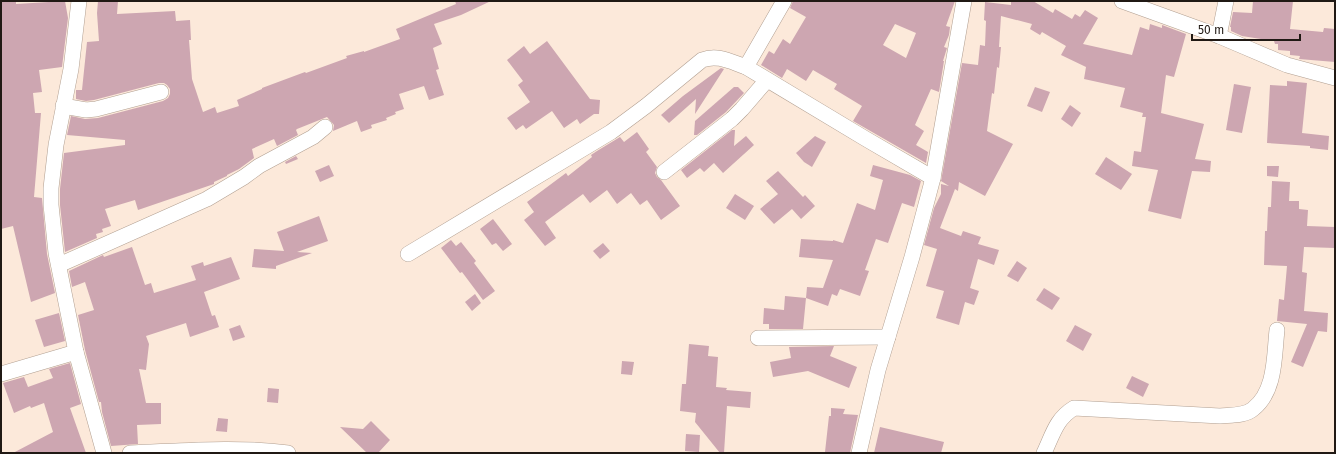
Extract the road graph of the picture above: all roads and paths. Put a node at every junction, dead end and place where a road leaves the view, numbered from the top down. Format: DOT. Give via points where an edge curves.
graph roads {
  1 [pos="79,1"];
  2 [pos="784,1"];
  3 [pos="964,1"];
  4 [pos="1122,1"];
  5 [pos="1226,1"];
  6 [pos="1219,36"];
  7 [pos="746,67"];
  8 [pos="1335,78"];
  9 [pos="767,80"];
  10 [pos="161,92"];
  11 [pos="64,106"];
  12 [pos="325,127"];
  13 [pos="664,172"];
  14 [pos="933,178"];
  15 [pos="408,254"];
  16 [pos="59,265"];
  17 [pos="1277,330"];
  18 [pos="888,337"];
  19 [pos="758,338"];
  20 [pos="76,352"];
  21 [pos="1,374"];
  22 [pos="104,453"];
  23 [pos="130,453"];
  24 [pos="288,453"];
  25 [pos="859,453"];
  26 [pos="1044,453"];
  1 -- 11 [label="street"];
  2 -- 7 [label="street"];
  3 -- 14 [label="street"];
  4 -- 6 [label="street"];
  5 -- 6 [label="street"];
  6 -- 8 [label="street" via="1287,65"];
  7 -- 9 [label="street"];
  7 -- 15 [label="street" via="719,58 710,57 702,60 611,132"];
  9 -- 13 [label="street" via="732,119"];
  9 -- 14 [label="street"];
  10 -- 11 [label="street" via="96,109"];
  11 -- 16 [label="street" via="51,188 52,229"];
  12 -- 16 [label="street" via="313,137 259,166 244,178 207,199"];
  14 -- 18 [label="street"];
  16 -- 20 [label="street"];
  17 -- 26 [label="street" via="1270,383 1253,410 1220,416 1074,408 1059,422"];
  18 -- 19 [label="street"];
  18 -- 25 [label="street"];
  20 -- 21 [label="street"];
  20 -- 22 [label="street"];
  23 -- 24 [label="street" via="200,450"];
}
